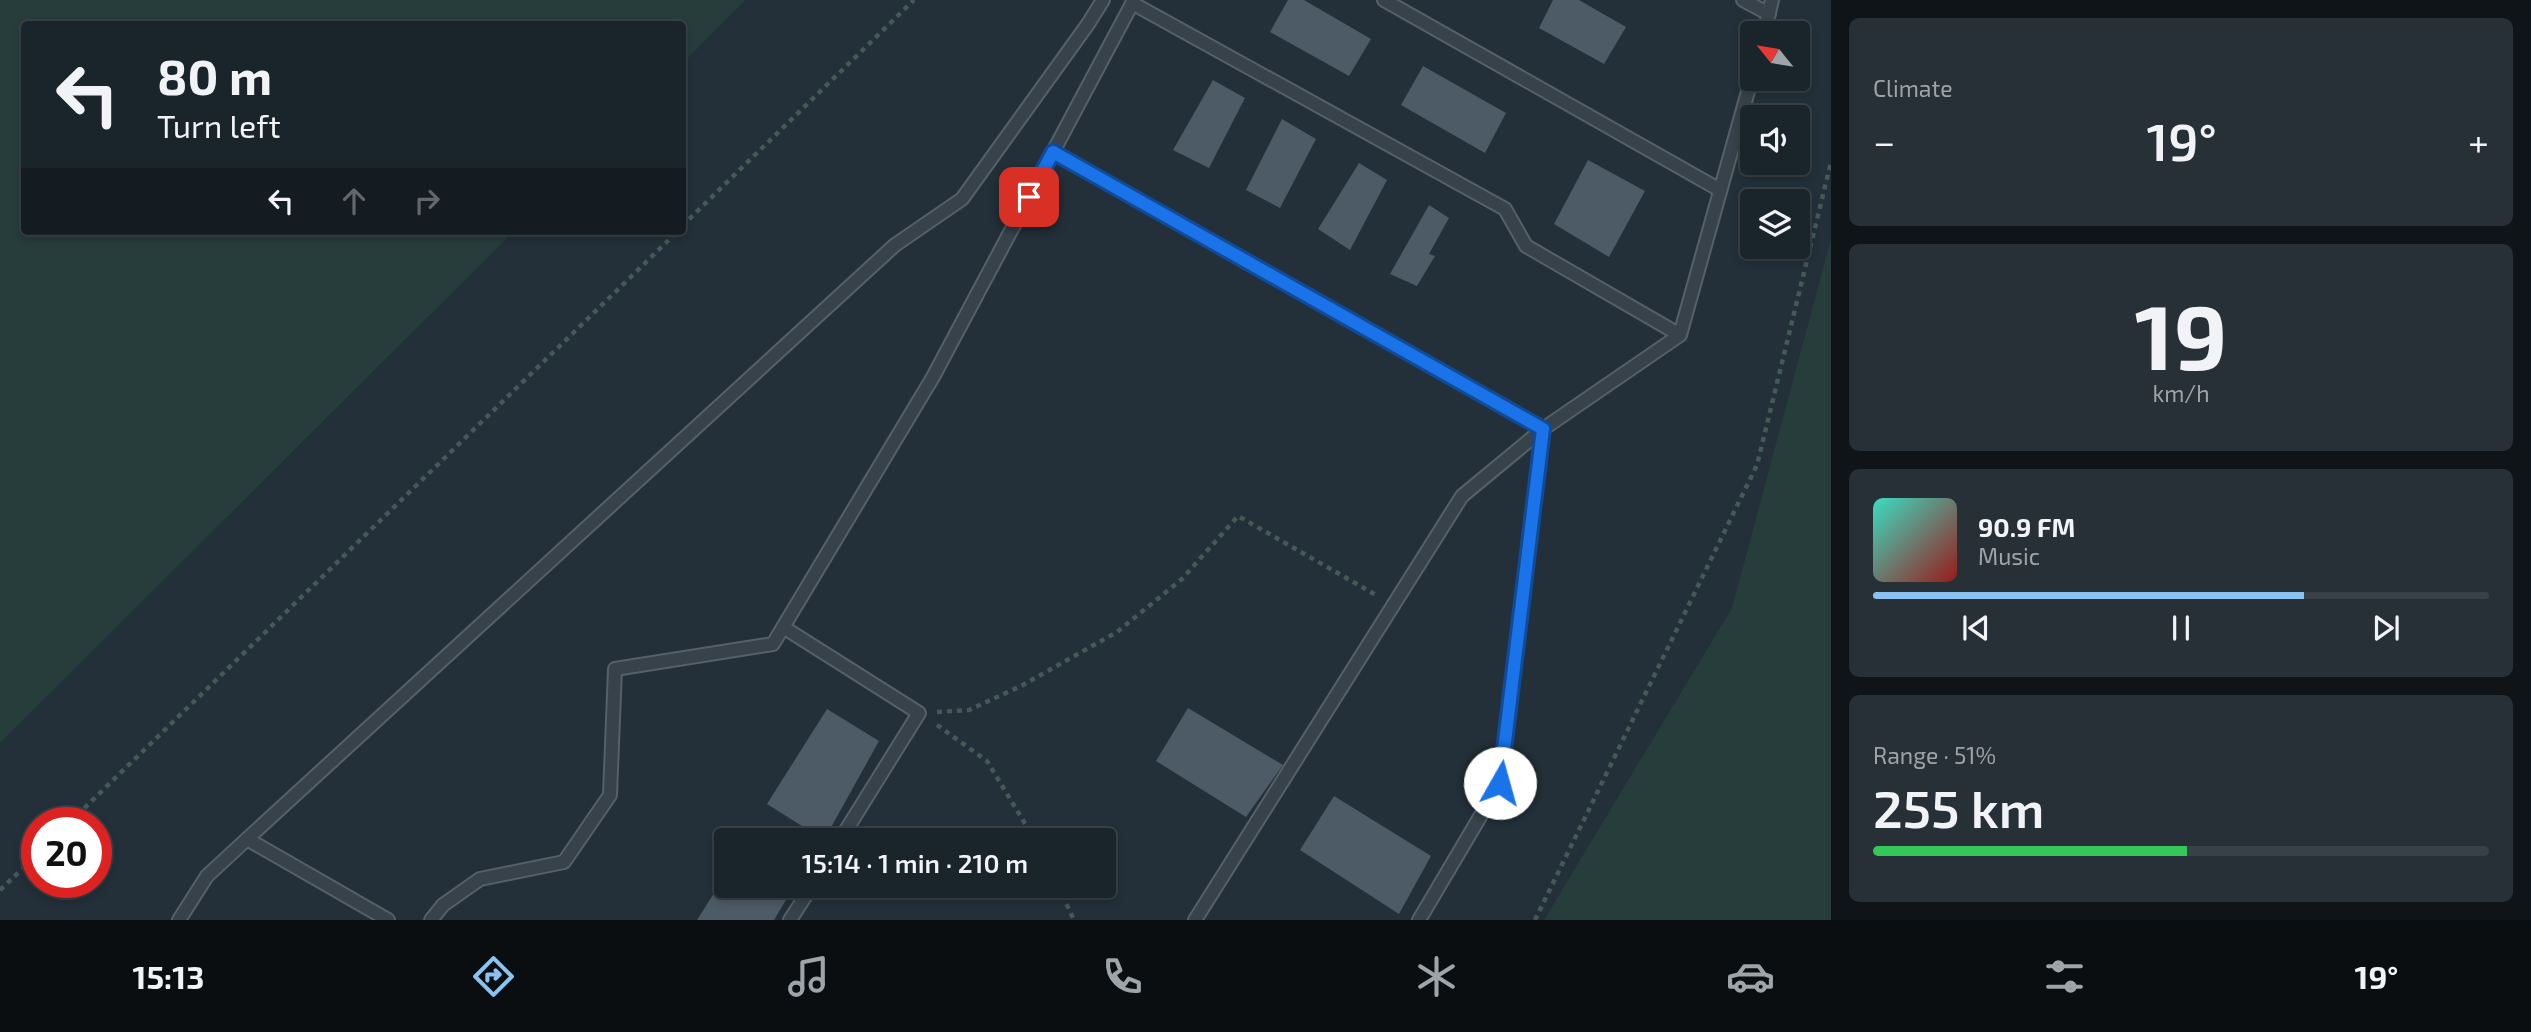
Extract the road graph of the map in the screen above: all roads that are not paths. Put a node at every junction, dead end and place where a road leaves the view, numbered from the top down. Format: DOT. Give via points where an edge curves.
graph roads {
  1 [pos="1103,0"];
  2 [pos="1384,0"];
  3 [pos="1743,0"];
  4 [pos="1772,0"];
  5 [pos="1133,1"];
  6 [pos="1769,14"];
  7 [pos="1767,21"];
  8 [pos="1748,91"];
  9 [pos="1053,152"];
  10 [pos="1720,190"];
  11 [pos="1680,335"];
  12 [pos="1543,429"];
  13 [pos="783,627"];
  14 [pos="847,828"];
  15 [pos="247,839"];
  16 [pos="804,898"];
  17 [pos="179,920"];
  18 [pos="388,920"];
  19 [pos="431,920"];
  20 [pos="790,920"];
  21 [pos="1195,920"];
  22 [pos="1419,920"];
  1 -- 15 [label="lane" via="962,199 895,245"];
  2 -- 10 [label="lane"];
  3 -- 6 [label="lane"];
  4 -- 6 [label="lane"];
  5 -- 9 [label="lane"];
  5 -- 11 [label="lane" via="1505,209 1526,246"];
  6 -- 7 [label="lane"];
  8 -- 10 [label="lane"];
  9 -- 12 [label="lane"];
  9 -- 13 [label="lane" via="933,377"];
  10 -- 11 [label="lane"];
  11 -- 12 [label="lane"];
  12 -- 21 [label="lane" via="1462,496"];
  12 -- 22 [label="lane" via="1500,783"];
  13 -- 14 [label="lane" via="919,713"];
  13 -- 19 [label="lane" via="773,644 615,669 610,794 564,862 480,879 443,905"];
  15 -- 17 [label="lane" via="207,876"];
  15 -- 18 [label="lane"];
  16 -- 20 [label="lane"];
}
